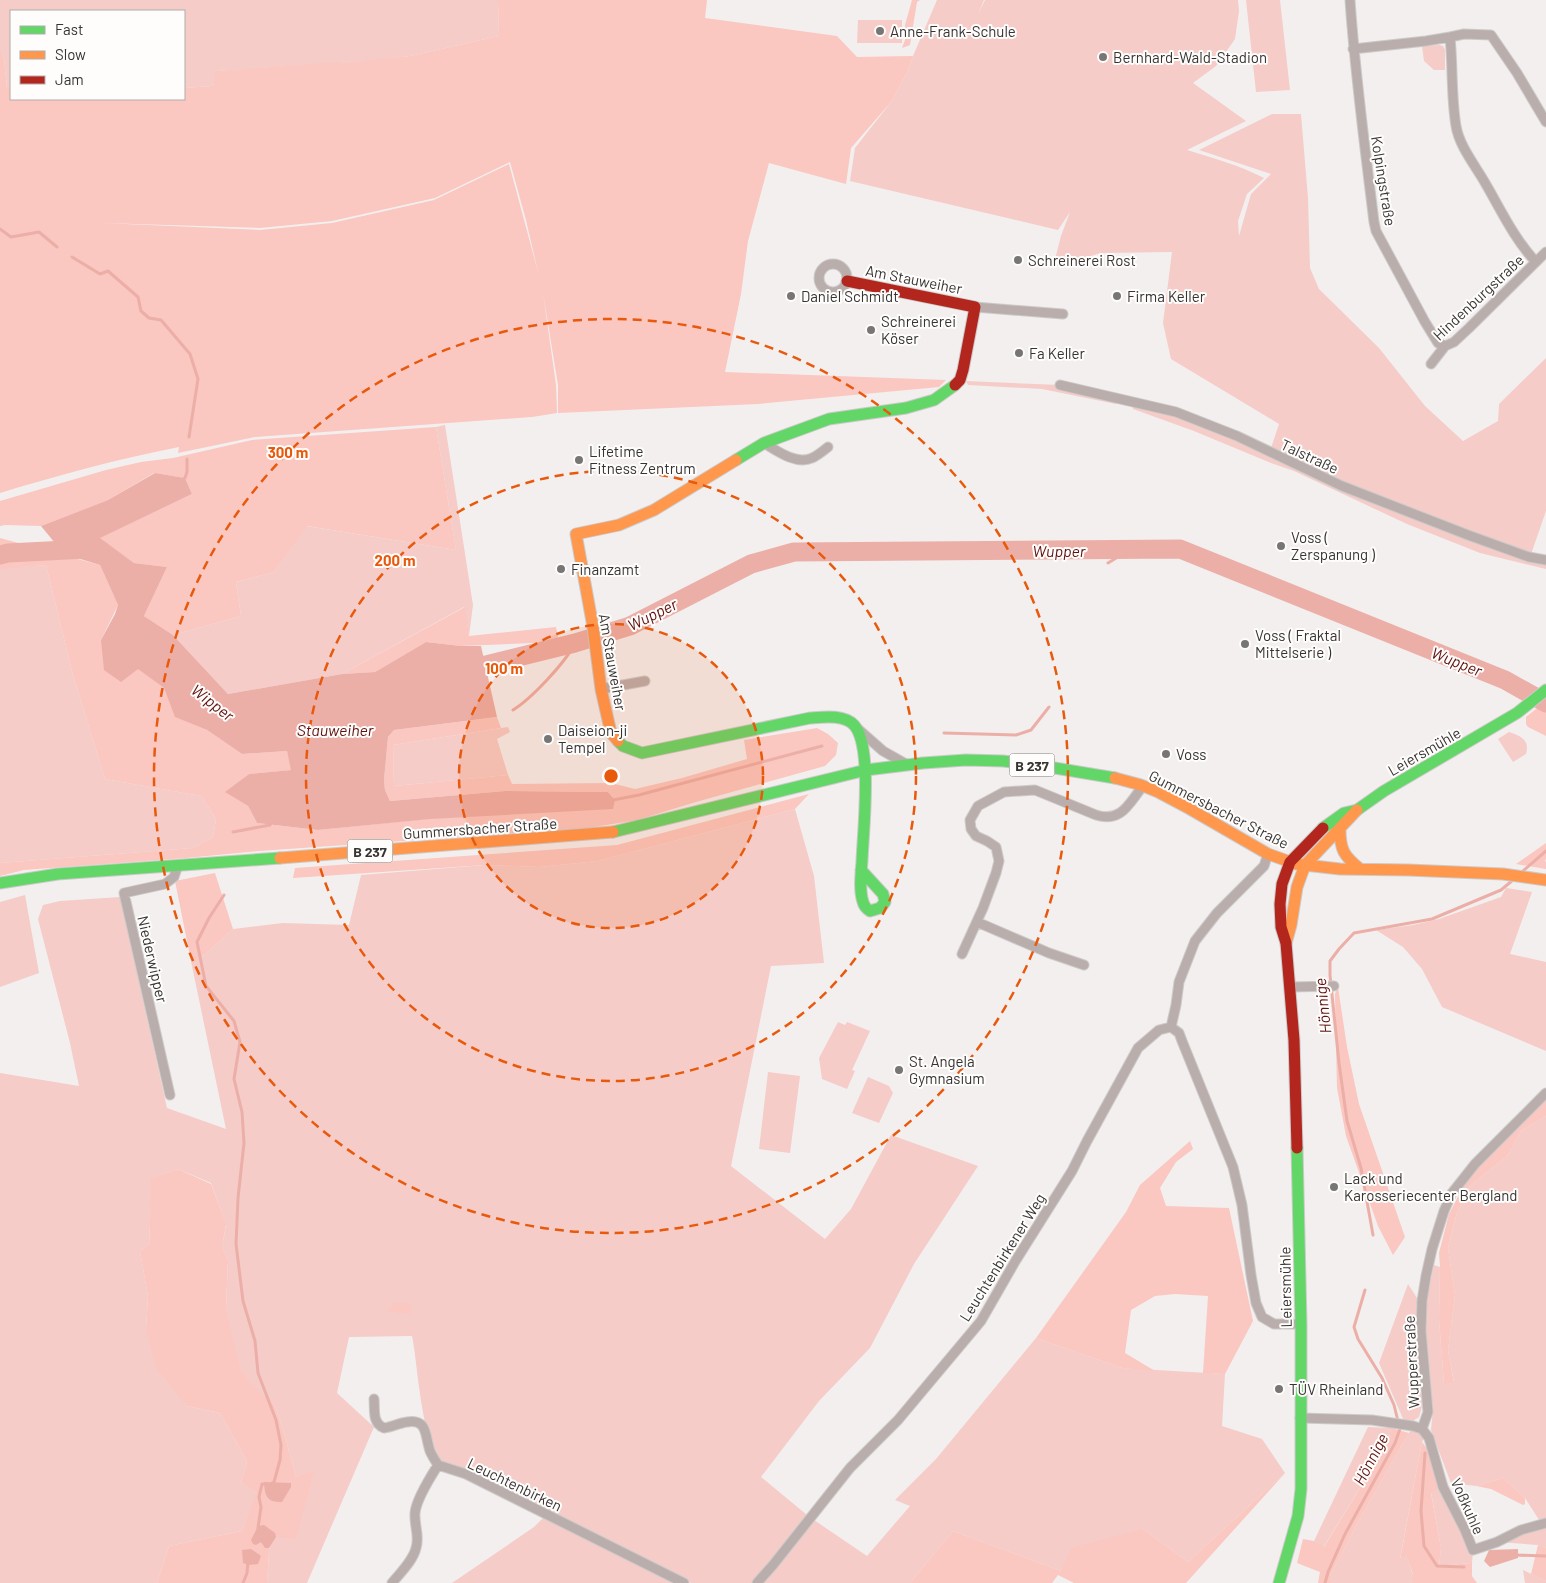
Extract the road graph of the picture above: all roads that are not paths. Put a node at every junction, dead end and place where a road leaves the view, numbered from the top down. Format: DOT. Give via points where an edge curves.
graph roads {
  1 [pos="1350,0"];
  2 [pos="1450,37"];
  3 [pos="1353,49"];
  4 [pos="1546,122"];
  5 [pos="1546,252"];
  6 [pos="1536,262"];
  7 [pos="847,281"];
  8 [pos="975,307"];
  9 [pos="1063,314"];
  10 [pos="1445,346"];
  11 [pos="1430,364"];
  12 [pos="1060,385"];
  13 [pos="764,444"];
  14 [pos="828,447"];
  15 [pos="1546,560"];
  16 [pos="646,681"];
  17 [pos="601,689"];
  18 [pos="1546,690"];
  19 [pos="858,729"];
  20 [pos="908,765"];
  21 [pos="866,770"];
  22 [pos="1143,786"];
  23 [pos="1357,810"];
  24 [pos="1340,829"];
  25 [pos="1268,854"];
  26 [pos="1290,862"];
  27 [pos="178,865"];
  28 [pos="1305,865"];
  29 [pos="1360,869"];
  30 [pos="861,870"];
  31 [pos="1541,879"];
  32 [pos="0,883"];
  33 [pos="978,922"];
  34 [pos="1286,943"];
  35 [pos="962,954"];
  36 [pos="1084,965"];
  37 [pos="1330,986"];
  38 [pos="1291,987"];
  39 [pos="1171,1027"];
  40 [pos="1546,1093"];
  41 [pos="170,1095"];
  42 [pos="1301,1324"];
  43 [pos="374,1399"];
  44 [pos="1300,1418"];
  45 [pos="1422,1429"];
  46 [pos="438,1465"];
  47 [pos="1546,1523"];
  48 [pos="392,1583"];
  49 [pos="684,1583"];
  50 [pos="757,1583"];
  51 [pos="1279,1583"];
  1 -- 3 [label="street, Kolpingstraße"];
  2 -- 3 [label="street"];
  2 -- 4 [label="street" via="1491,35"];
  2 -- 6 [label="street" via="1456,128 1515,235"];
  3 -- 10 [label="street, Kolpingstraße" via="1376,231 1438,344"];
  5 -- 6 [label="street, Hindenburgstraße"];
  6 -- 10 [label="street, Hindenburgstraße" via="1454,342"];
  7 -- 8 [label="main road, Am Stauweiher"];
  8 -- 9 [label="street, Am Stauweiher"];
  8 -- 13 [label="main road, Am Stauweiher" via="960,380 934,400 906,408 830,420"];
  10 -- 11 [label="street, Hindenburgstraße"];
  12 -- 15 [label="street, Talstraße" via="1176,412 1236,436 1342,486 1468,535"];
  13 -- 14 [label="street" via="798,460 810,459"];
  13 -- 17 [label="main road, Am Stauweiher" via="654,510 620,525 576,534"];
  16 -- 17 [label="street"];
  17 -- 19 [label="main road, Am Stauweiher" via="611,733 623,746 642,753 810,718 832,717"];
  18 -- 23 [label="main road, Leiersmühle" via="1507,719"];
  19 -- 20 [label="street" via="884,751"];
  19 -- 21 [label="main road"];
  20 -- 21 [label="main road, Gummersbacher Straße / B 237"];
  20 -- 22 [label="main road, Gummersbacher Straße / B 237" via="980,760 1111,776"];
  21 -- 27 [label="main road, Gummersbacher Straße / B 237" via="610,833"];
  21 -- 30 [label="main road"];
  22 -- 25 [label="main road, Gummersbacher Straße / B 237" via="1186,805"];
  22 -- 33 [label="street" via="1125,810 1107,817 1036,790 1004,792 978,806 970,820 972,829 976,836 996,848 999,861"];
  23 -- 24 [label="main road, Leiersmühle"];
  23 -- 26 [label="main road, Leiersmühle" via="1344,813 1323,828"];
  24 -- 28 [label="main road, Leiersmühle"];
  24 -- 29 [label="main road" via="1343,853"];
  25 -- 26 [label="main road, Gummersbacher Straße / B 237"];
  25 -- 39 [label="street" via="1264,866 1217,913 1195,941 1179,982"];
  26 -- 28 [label="main road, B 237"];
  26 -- 34 [label="main road, Leiersmühle" via="1282,884 1280,904 1281,927"];
  27 -- 32 [label="main road, Gummersbacher Straße / B 237" via="58,874"];
  27 -- 41 [label="street, Niederwipper" via="174,877 165,884 124,893"];
  28 -- 29 [label="main road, B 237"];
  28 -- 34 [label="main road, Leiersmühle" via="1297,887"];
  29 -- 31 [label="main road, B 237"];
  33 -- 35 [label="street"];
  33 -- 36 [label="street"];
  34 -- 38 [label="main road, Leiersmühle"];
  37 -- 38 [label="street"];
  38 -- 42 [label="main road, Leiersmühle"];
  39 -- 42 [label="street" via="1179,1032 1233,1168 1242,1205 1256,1303 1262,1317 1274,1324"];
  39 -- 50 [label="street, Leuchtenbirkener Weg" via="1159,1030 1138,1048 1072,1171 981,1321 898,1420 850,1468"];
  40 -- 45 [label="street, Wupperstraße" via="1475,1164 1452,1193 1444,1211 1432,1249 1422,1301 1420,1331 1428,1412"];
  42 -- 44 [label="main road, Leiersmühle"];
  43 -- 46 [label="street" via="379,1426 384,1428 416,1422 426,1430 430,1452"];
  44 -- 45 [label="street, Wupperstraße" via="1372,1420"];
  44 -- 51 [label="main road, Leiersmühle" via="1298,1516"];
  45 -- 47 [label="street, Voßkuhle" via="1429,1438 1443,1486 1472,1550"];
  46 -- 48 [label="street" via="426,1483 415,1512 416,1548"];
  46 -- 49 [label="street, Leuchtenbirken" via="466,1474"];
}
